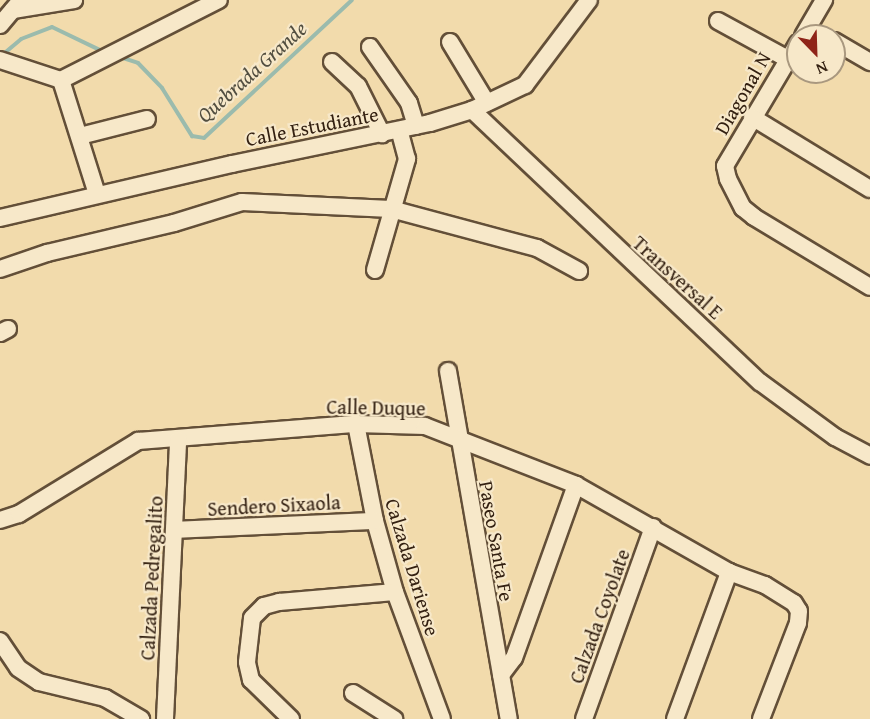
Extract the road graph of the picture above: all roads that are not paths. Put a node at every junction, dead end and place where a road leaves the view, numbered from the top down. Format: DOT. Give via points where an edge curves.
graph roads {
  1 [pos="74,0"];
  2 [pos="219,0"];
  3 [pos="589,0"];
  4 [pos="824,0"];
  5 [pos="17,5"];
  6 [pos="718,21"];
  7 [pos="0,24"];
  8 [pos="810,24"];
  9 [pos="450,42"];
  10 [pos="370,47"];
  11 [pos="846,48"];
  12 [pos="786,58"];
  13 [pos="5,61"];
  14 [pos="332,62"];
  15 [pos="870,62"];
  16 [pos="61,80"];
  17 [pos="479,107"];
  18 [pos="752,117"];
  19 [pos="147,119"];
  20 [pos="416,126"];
  21 [pos="399,130"];
  22 [pos="382,134"];
  23 [pos="80,136"];
  24 [pos="870,189"];
  25 [pos="97,194"];
  26 [pos="391,209"];
  27 [pos="0,218"];
  28 [pos="0,269"];
  29 [pos="375,270"];
  30 [pos="579,271"];
  31 [pos="870,287"];
  32 [pos="448,371"];
  33 [pos="356,423"];
  34 [pos="178,439"];
  35 [pos="457,439"];
  36 [pos="870,456"];
  37 [pos="576,485"];
  38 [pos="0,520"];
  39 [pos="375,521"];
  40 [pos="654,527"];
  41 [pos="175,530"];
  42 [pos="729,572"];
  43 [pos="395,592"];
  44 [pos="0,641"];
  45 [pos="501,675"];
  46 [pos="353,693"];
  47 [pos="141,719"];
  48 [pos="165,719"];
  49 [pos="291,719"];
  50 [pos="394,719"];
  51 [pos="442,719"];
  52 [pos="509,719"];
  53 [pos="584,719"];
  54 [pos="675,719"];
  55 [pos="761,719"];
  1 -- 5 [label="street"];
  2 -- 16 [label="street"];
  3 -- 17 [label="street, Calle Estudiante" via="525,85"];
  4 -- 8 [label="street"];
  5 -- 7 [label="street"];
  6 -- 12 [label="street"];
  9 -- 17 [label="street, Transversal E"];
  10 -- 20 [label="street" via="409,103"];
  11 -- 15 [label="street"];
  12 -- 18 [label="street, Diagonal N"];
  13 -- 16 [label="street"];
  14 -- 22 [label="street" via="358,86"];
  16 -- 23 [label="street"];
  17 -- 20 [label="street, Calle Estudiante"];
  17 -- 36 [label="street, Transversal E" via="759,382 836,437"];
  18 -- 24 [label="street"];
  18 -- 31 [label="street, Diagonal N" via="725,166 733,192 748,212"];
  19 -- 23 [label="street"];
  20 -- 21 [label="street, Calle Estudiante"];
  21 -- 22 [label="street, Calle Estudiante"];
  21 -- 26 [label="street" via="407,159"];
  22 -- 25 [label="street, Calle Estudiante"];
  23 -- 25 [label="street"];
  25 -- 27 [label="street, Calle Estudiante"];
  26 -- 28 [label="street" via="242,202"];
  26 -- 29 [label="street"];
  26 -- 30 [label="street" via="537,248"];
  32 -- 35 [label="street, Paseo Santa Fe"];
  33 -- 34 [label="street, Calle Duque"];
  33 -- 35 [label="street, Calle Duque" via="425,426"];
  33 -- 39 [label="street, Calzada Dariense"];
  34 -- 38 [label="street, Calle Duque" via="138,441 19,514"];
  34 -- 41 [label="street, Calzada Pedregalito"];
  35 -- 37 [label="street, Calle Duque"];
  35 -- 45 [label="street, Paseo Santa Fe"];
  37 -- 40 [label="street, Calle Duque"];
  37 -- 45 [label="street" via="514,658"];
  39 -- 41 [label="street, Sendero Sixaola"];
  39 -- 43 [label="street, Calzada Dariense"];
  40 -- 42 [label="street, Calle Duque"];
  40 -- 53 [label="street, Calzada Coyolate"];
  41 -- 48 [label="street, Calzada Pedregalito"];
  42 -- 54 [label="street"];
  42 -- 55 [label="street, Calle Duque" via="765,585 794,603 799,611 798,623"];
  43 -- 49 [label="street" via="279,602 264,606 252,618 247,662 251,680"];
  43 -- 51 [label="street, Calzada Dariense"];
  44 -- 47 [label="street" via="18,668 39,682 105,698"];
  45 -- 52 [label="street, Paseo Santa Fe"];
  46 -- 50 [label="street"];
}
